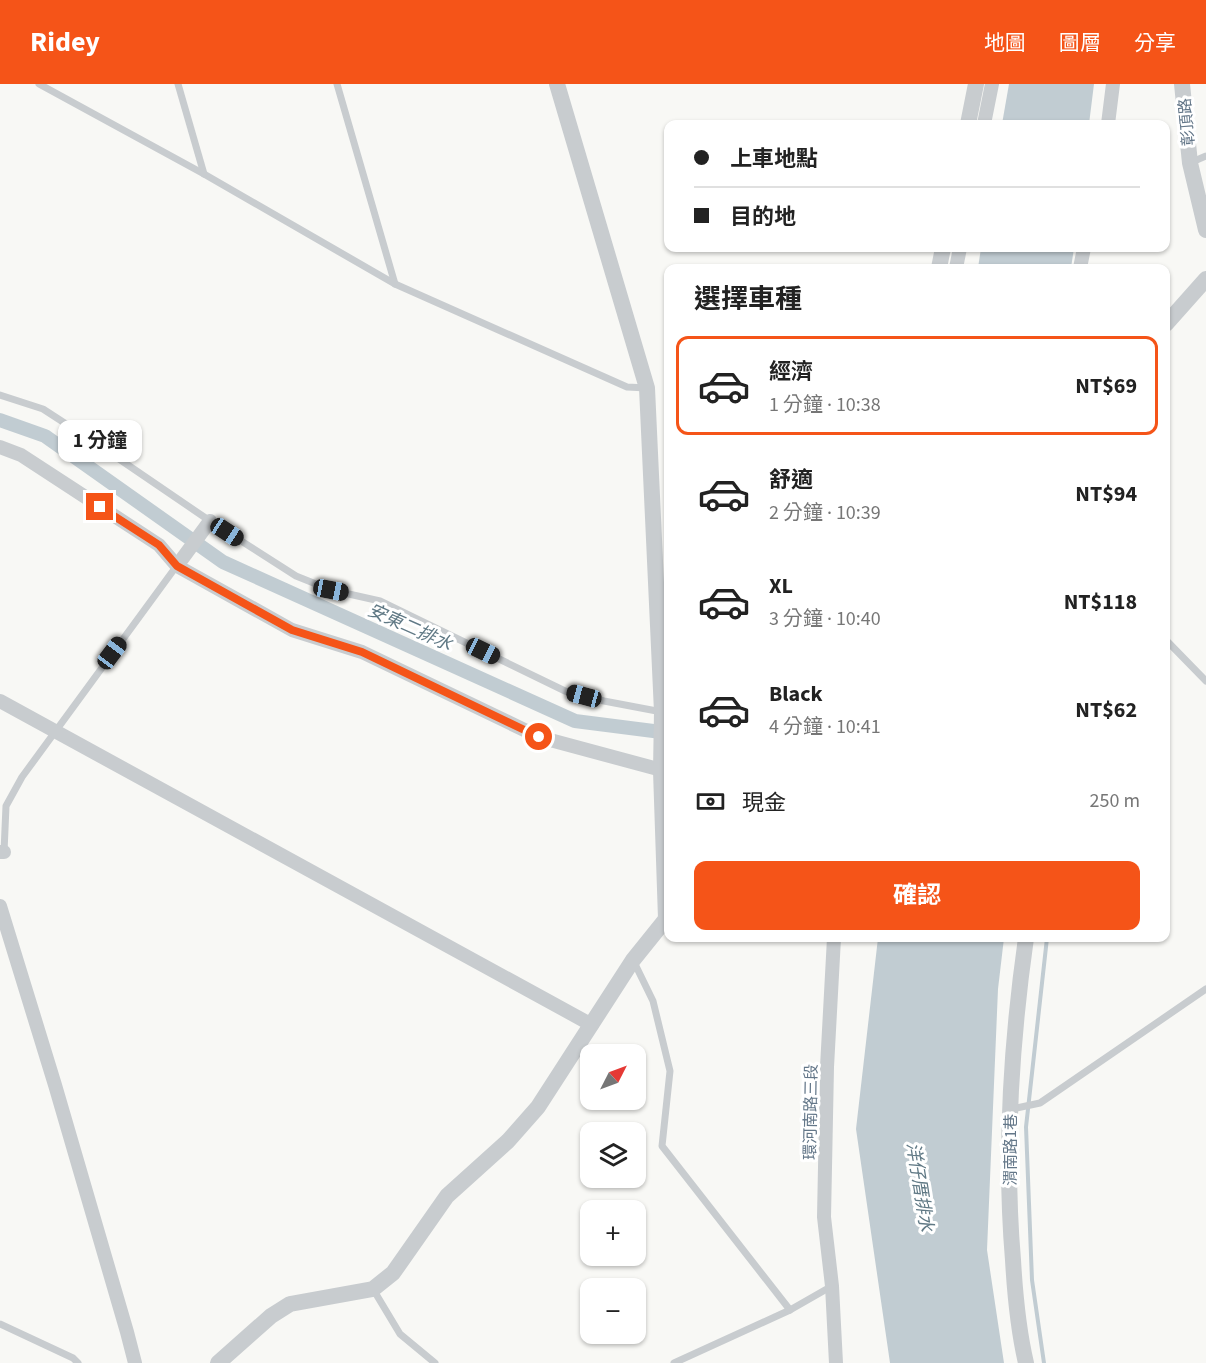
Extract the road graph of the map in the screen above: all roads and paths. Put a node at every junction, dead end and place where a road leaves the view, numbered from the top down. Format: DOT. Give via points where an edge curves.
graph roads {
  1 [pos="39,84"];
  2 [pos="178,84"];
  3 [pos="337,84"];
  4 [pos="557,84"];
  5 [pos="976,84"];
  6 [pos="992,84"];
  7 [pos="1113,84"];
  8 [pos="1182,84"];
  9 [pos="969,120"];
  10 [pos="985,120"];
  11 [pos="1108,120"];
  12 [pos="1206,156"];
  13 [pos="1190,163"];
  14 [pos="204,174"];
  15 [pos="1206,230"];
  16 [pos="1206,279"];
  17 [pos="395,284"];
  18 [pos="1170,320"];
  19 [pos="647,388"];
  20 [pos="0,395"];
  21 [pos="0,447"];
  22 [pos="210,521"];
  23 [pos="179,563"];
  24 [pos="1170,644"];
  25 [pos="1206,681"];
  26 [pos="0,701"];
  27 [pos="664,715"];
  28 [pos="55,730"];
  29 [pos="664,767"];
  30 [pos="2,852"];
  31 [pos="0,906"];
  32 [pos="664,924"];
  33 [pos="834,942"];
  34 [pos="1025,942"];
  35 [pos="633,960"];
  36 [pos="1206,989"];
  37 [pos="592,1025"];
  38 [pos="1010,1109"];
  39 [pos="832,1286"];
  40 [pos="373,1289"];
  41 [pos="790,1310"];
  42 [pos="0,1324"];
  43 [pos="78,1363"];
  44 [pos="135,1363"];
  45 [pos="218,1363"];
  46 [pos="435,1363"];
  47 [pos="674,1363"];
  48 [pos="836,1363"];
  49 [pos="1026,1363"];
  1 -- 14 [label="lane"];
  2 -- 14 [label="lane"];
  3 -- 17 [label="lane"];
  4 -- 19 [label="street"];
  5 -- 9 [label="street"];
  6 -- 10 [label="street"];
  7 -- 11 [label="street"];
  8 -- 13 [label="street, 彰頂路"];
  12 -- 13 [label="lane"];
  13 -- 15 [label="street, 彰頂路"];
  14 -- 17 [label="lane"];
  16 -- 18 [label="street"];
  17 -- 19 [label="lane" via="627,387"];
  19 -- 27 [label="street"];
  20 -- 22 [label="lane" via="43,409"];
  21 -- 23 [label="street" via="21,455 159,545"];
  22 -- 23 [label="street"];
  22 -- 27 [label="lane" via="296,576 331,590 380,601 565,691"];
  23 -- 28 [label="lane"];
  23 -- 29 [label="street" via="292,630 362,652 539,737"];
  24 -- 25 [label="lane"];
  26 -- 28 [label="street"];
  27 -- 29 [label="street"];
  28 -- 30 [label="lane" via="6,806"];
  28 -- 37 [label="street"];
  31 -- 44 [label="street"];
  32 -- 35 [label="street"];
  33 -- 39 [label="street, 環河南路三段" via="824,1217"];
  34 -- 38 [label="street, 渭南路1巷"];
  35 -- 37 [label="street"];
  35 -- 41 [label="lane" via="653,1001 670,1071 662,1146"];
  36 -- 38 [label="lane" via="1040,1102"];
  37 -- 40 [label="street" via="538,1107 508,1141 447,1196 393,1273"];
  38 -- 49 [label="street, 渭南路1巷" via="1010,1224 1018,1330"];
  39 -- 41 [label="lane"];
  39 -- 48 [label="street, 環河南路三段"];
  40 -- 45 [label="street" via="290,1304"];
  40 -- 46 [label="lane" via="400,1334"];
  41 -- 47 [label="lane"];
  42 -- 43 [label="lane"];
}
